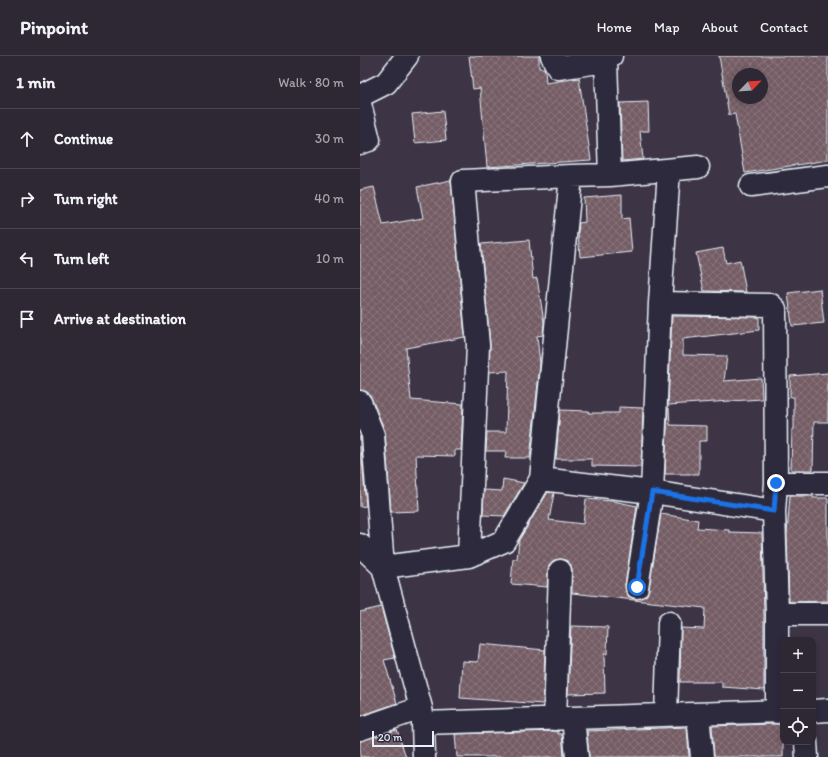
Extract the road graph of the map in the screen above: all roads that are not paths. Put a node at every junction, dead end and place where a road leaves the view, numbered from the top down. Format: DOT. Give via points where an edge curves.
graph roads {
  1 [pos="407,56"];
  2 [pos="552,56"];
  3 [pos="609,58"];
  4 [pos="360,96"];
  5 [pos="360,104"];
  6 [pos="360,143"];
  7 [pos="698,168"];
  8 [pos="669,170"];
  9 [pos="610,175"];
  10 [pos="571,176"];
  11 [pos="828,176"];
  12 [pos="751,186"];
  13 [pos="660,303"];
  14 [pos="360,402"];
  15 [pos="541,479"];
  16 [pos="776,483"];
  17 [pos="828,483"];
  18 [pos="652,492"];
  19 [pos="774,511"];
  20 [pos="360,545"];
  21 [pos="469,556"];
  22 [pos="383,567"];
  23 [pos="560,570"];
  24 [pos="637,587"];
  25 [pos="777,614"];
  26 [pos="828,614"];
  27 [pos="669,623"];
  28 [pos="828,710"];
  29 [pos="816,711"];
  30 [pos="780,712"];
  31 [pos="698,714"];
  32 [pos="666,715"];
  33 [pos="422,716"];
  34 [pos="564,719"];
  35 [pos="360,729"];
  36 [pos="806,745"];
  37 [pos="424,757"];
  38 [pos="577,757"];
  39 [pos="702,757"];
  40 [pos="807,757"];
  1 -- 4 [label="street" via="386,82"];
  2 -- 3 [label="street" via="558,68"];
  3 -- 9 [label="street"];
  5 -- 6 [label="street" via="369,140"];
  7 -- 8 [label="street"];
  8 -- 9 [label="street"];
  8 -- 13 [label="street"];
  9 -- 10 [label="street"];
  10 -- 15 [label="street"];
  10 -- 21 [label="street" via="463,181 478,345"];
  11 -- 12 [label="street"];
  13 -- 16 [label="street" via="771,305 775,309"];
  13 -- 18 [label="street"];
  14 -- 22 [label="street" via="373,435"];
  15 -- 18 [label="street"];
  15 -- 21 [label="street" via="504,542"];
  16 -- 17 [label="street"];
  16 -- 19 [label="street"];
  18 -- 19 [label="street"];
  18 -- 24 [label="street"];
  19 -- 25 [label="street"];
  20 -- 22 [label="street"];
  21 -- 22 [label="street"];
  22 -- 33 [label="street"];
  23 -- 34 [label="street"];
  25 -- 26 [label="street"];
  25 -- 30 [label="street"];
  27 -- 32 [label="street"];
  28 -- 29 [label="street"];
  30 -- 31 [label="street"];
  31 -- 32 [label="street"];
  31 -- 39 [label="street"];
  32 -- 34 [label="street"];
  33 -- 34 [label="street"];
  33 -- 35 [label="street"];
  33 -- 37 [label="street"];
  34 -- 38 [label="street"];
  36 -- 40 [label="street"];
}
